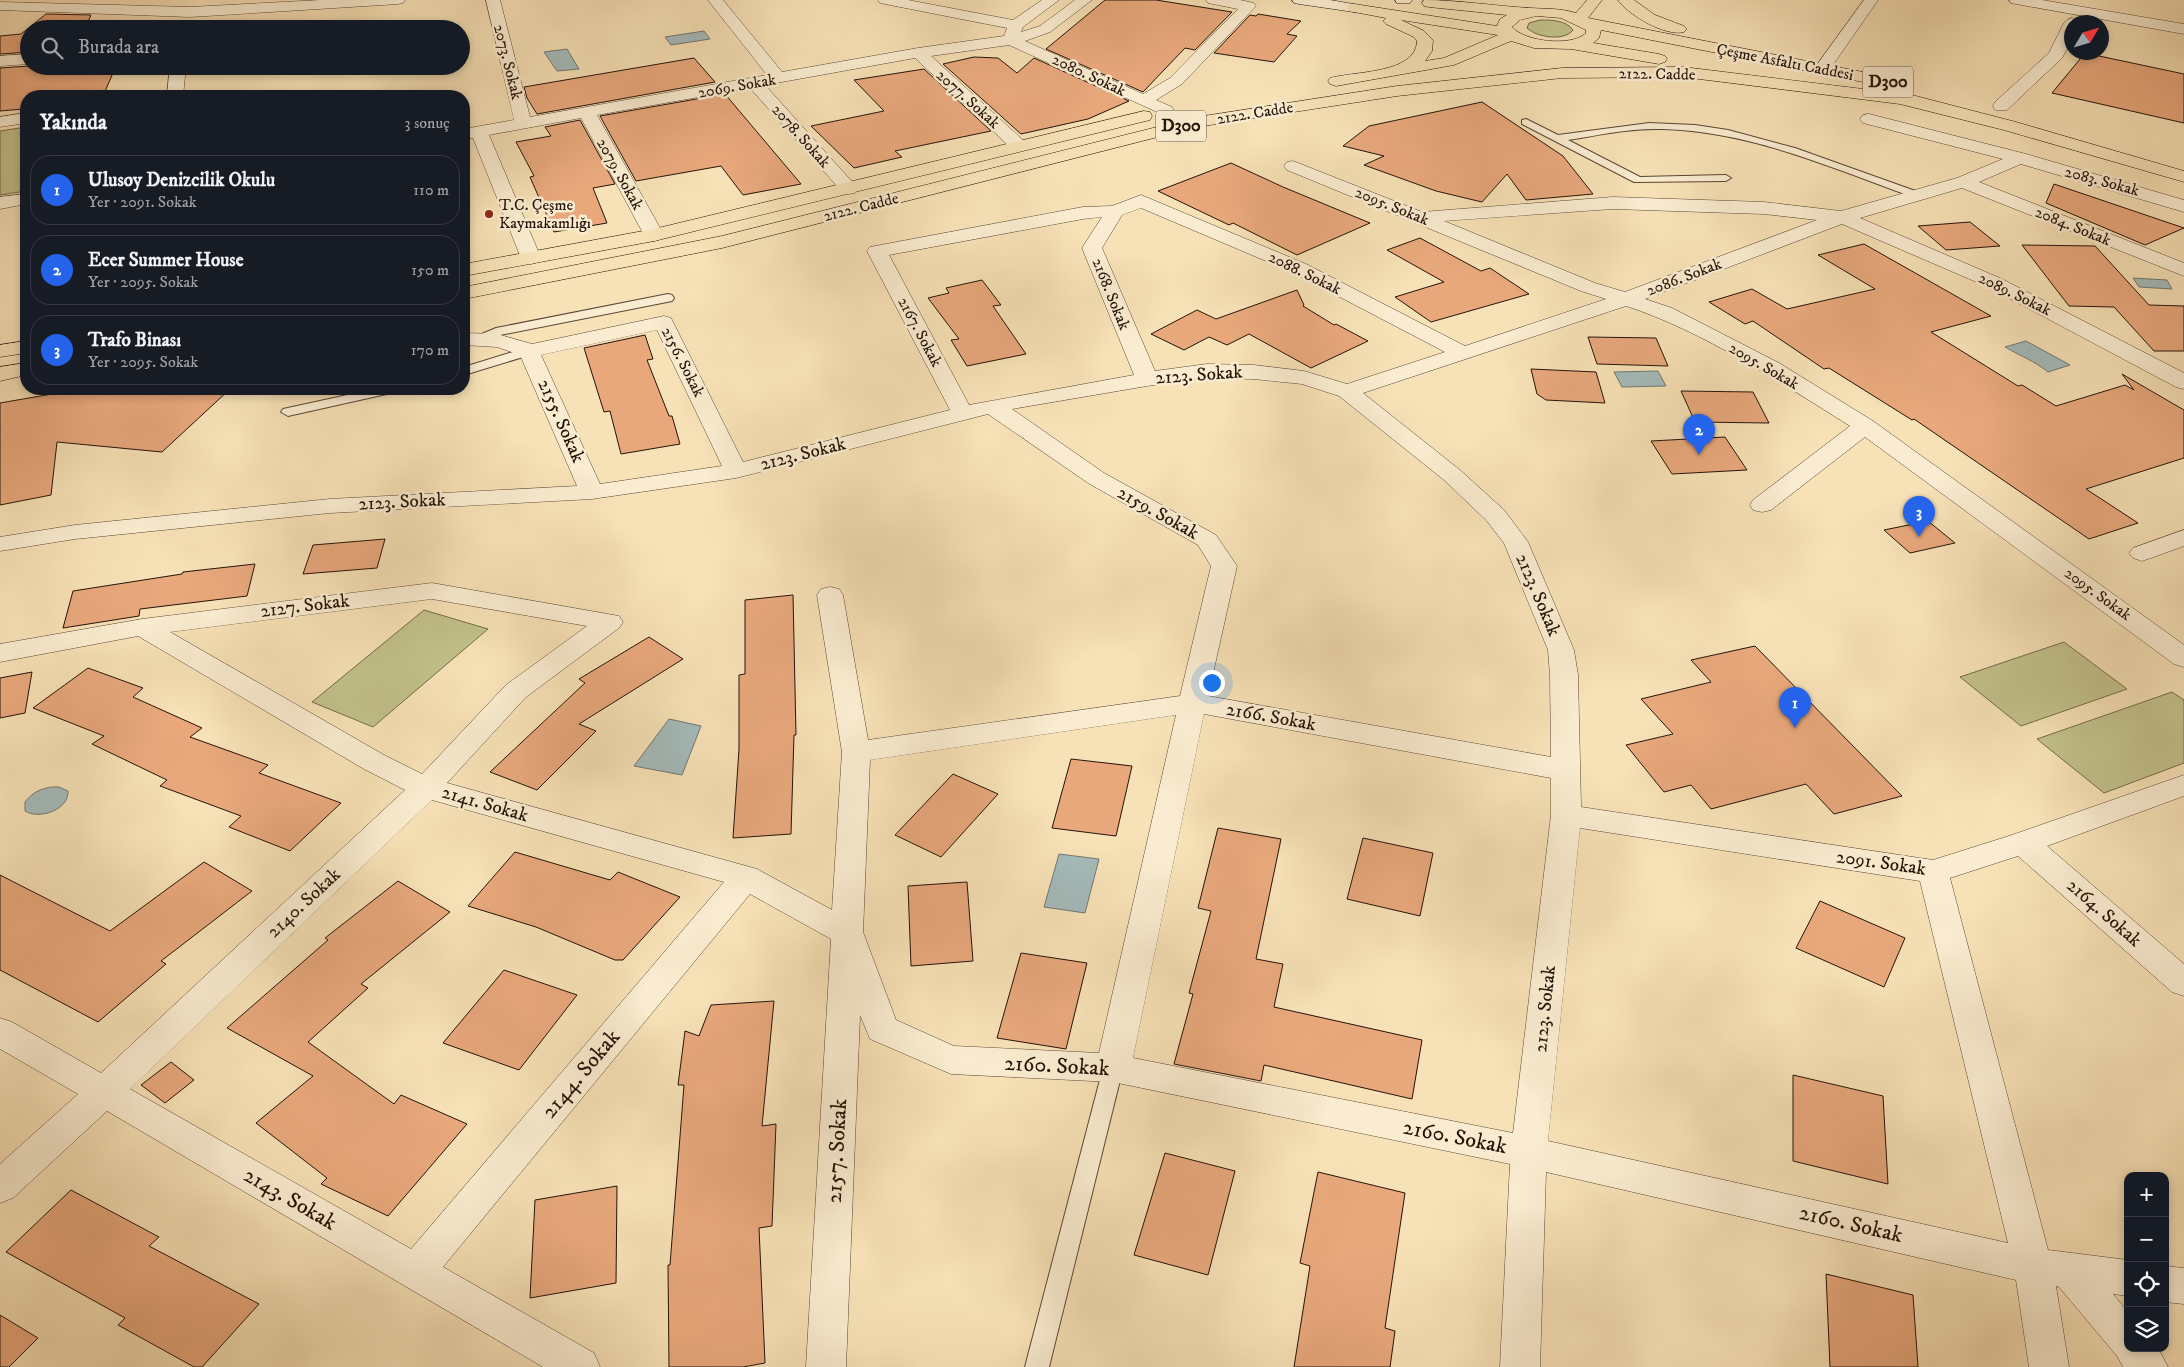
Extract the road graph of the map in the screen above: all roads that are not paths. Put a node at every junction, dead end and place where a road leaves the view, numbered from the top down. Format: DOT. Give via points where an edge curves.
graph roads {
  1 [pos="398,0"];
  2 [pos="493,0"];
  3 [pos="715,0"];
  4 [pos="885,0"];
  5 [pos="1052,0"];
  6 [pos="1085,0"];
  7 [pos="1213,0"];
  8 [pos="1299,0"];
  9 [pos="1404,0"];
  10 [pos="1412,0"];
  11 [pos="1556,0"];
  12 [pos="1595,0"];
  13 [pos="1625,0"];
  14 [pos="1870,0"];
  15 [pos="2016,0"];
  16 [pos="0,6"];
  17 [pos="193,6"];
  18 [pos="1354,8"];
  19 [pos="1539,13"];
  20 [pos="2064,16"];
  21 [pos="188,20"];
  22 [pos="1583,21"];
  23 [pos="2109,22"];
  24 [pos="2184,29"];
  25 [pos="1014,32"];
  26 [pos="1509,34"];
  27 [pos="2064,39"];
  28 [pos="1564,45"];
  29 [pos="918,53"];
  30 [pos="1763,56"];
  31 [pos="20,60"];
  32 [pos="0,62"];
  33 [pos="1822,69"];
  34 [pos="1399,71"];
  35 [pos="177,75"];
  36 [pos="779,78"];
  37 [pos="754,83"];
  38 [pos="1324,83"];
  39 [pos="175,90"];
  40 [pos="1397,91"];
  41 [pos="1963,98"];
  42 [pos="1912,100"];
  43 [pos="1143,101"];
  44 [pos="1214,102"];
  45 [pos="1982,102"];
  46 [pos="2001,106"];
  47 [pos="1166,111"];
  48 [pos="2020,111"];
  49 [pos="587,113"];
  50 [pos="20,119"];
  51 [pos="1868,119"];
  52 [pos="0,122"];
  53 [pos="1526,122"];
  54 [pos="523,124"];
  55 [pos="471,132"];
  56 [pos="1556,138"];
  57 [pos="1018,145"];
  58 [pos="2020,158"];
  59 [pos="1293,166"];
  60 [pos="2184,177"];
  61 [pos="1726,178"];
  62 [pos="1963,182"];
  63 [pos="848,189"];
  64 [pos="1917,195"];
  65 [pos="20,200"];
  66 [pos="0,203"];
  67 [pos="2184,206"];
  68 [pos="1115,211"];
  69 [pos="1842,217"];
  70 [pos="1420,218"];
  71 [pos="654,235"];
  72 [pos="532,258"];
  73 [pos="470,269"];
  74 [pos="2184,270"];
  75 [pos="470,292"];
  76 [pos="668,298"];
  77 [pos="1626,300"];
  78 [pos="472,339"];
  79 [pos="20,347"];
  80 [pos="0,351"];
  81 [pos="529,351"];
  82 [pos="1464,354"];
  83 [pos="470,369"];
  84 [pos="20,370"];
  85 [pos="2178,373"];
  86 [pos="0,374"];
  87 [pos="1147,378"];
  88 [pos="1347,391"];
  89 [pos="363,395"];
  90 [pos="992,406"];
  91 [pos="288,412"];
  92 [pos="963,414"];
  93 [pos="1865,426"];
  94 [pos="736,471"];
  95 [pos="592,492"];
  96 [pos="1762,505"];
  97 [pos="2184,537"];
  98 [pos="0,544"];
  99 [pos="2142,553"];
  100 [pos="830,595"];
  101 [pos="610,622"];
  102 [pos="142,627"];
  103 [pos="0,653"];
  104 [pos="2184,658"];
  105 [pos="1193,703"];
  106 [pos="856,752"];
  107 [pos="1565,770"];
  108 [pos="2184,786"];
  109 [pos="426,788"];
  110 [pos="1566,815"];
  111 [pos="2023,843"];
  112 [pos="1933,872"];
  113 [pos="746,877"];
  114 [pos="848,934"];
  115 [pos="2184,983"];
  116 [pos="0,1032"];
  117 [pos="1113,1068"];
  118 [pos="104,1092"];
  119 [pos="1529,1152"];
  120 [pos="0,1187"];
  121 [pos="2034,1266"];
  122 [pos="416,1271"];
  123 [pos="2070,1271"];
  124 [pos="2124,1278"];
  125 [pos="2169,1284"];
  126 [pos="2184,1286"];
  127 [pos="2124,1337"];
  128 [pos="2136,1352"];
  129 [pos="580,1367"];
  130 [pos="826,1367"];
  131 [pos="1036,1367"];
  132 [pos="1520,1367"];
  133 [pos="2049,1367"];
  134 [pos="2148,1367"];
  1 -- 17 [label="street"];
  2 -- 54 [label="street, 2073. Sokak"];
  3 -- 36 [label="street"];
  4 -- 25 [label="street"];
  5 -- 25 [label="street"];
  6 -- 25 [label="street, 2069. Sokak" via="1045,29"];
  7 -- 43 [label="street" via="1250,6 1176,81"];
  8 -- 18 [label="street"];
  9 -- 10 [label="highway"];
  9 -- 19 [label="highway, D300"];
  11 -- 19 [label="highway"];
  12 -- 22 [label="highway"];
  13 -- 30 [label="highway" via="1659,22"];
  14 -- 33 [label="street"];
  15 -- 20 [label="street"];
  16 -- 17 [label="street"];
  17 -- 21 [label="street"];
  18 -- 26 [label="highway"];
  18 -- 34 [label="highway" via="1409,28 1425,40 1423,55"];
  19 -- 22 [label="highway, D300"];
  19 -- 26 [label="highway, D300" via="1505,22 1504,27"];
  22 -- 28 [label="highway" via="1593,28 1591,38"];
  22 -- 30 [label="highway, Çeşme Asfaltı Caddesi / D300"];
  23 -- 24 [label="street"];
  25 -- 29 [label="street, 2069. Sokak"];
  25 -- 43 [label="street, 2080. Sokak"];
  26 -- 28 [label="highway" via="1527,41"];
  26 -- 34 [label="highway" via="1448,62"];
  27 -- 46 [label="street" via="2056,55"];
  28 -- 40 [label="highway" via="1528,66"];
  28 -- 42 [label="highway"];
  29 -- 36 [label="street, 2069. Sokak"];
  29 -- 57 [label="street, 2077. Sokak"];
  30 -- 33 [label="highway, Çeşme Asfaltı Caddesi / D300"];
  31 -- 32 [label="street"];
  33 -- 41 [label="highway, Çeşme Asfaltı Caddesi / D300"];
  34 -- 38 [label="highway"];
  35 -- 39 [label="street"];
  36 -- 37 [label="street, 2069. Sokak"];
  37 -- 49 [label="street, 2069. Sokak"];
  37 -- 63 [label="street, 2078. Sokak"];
  40 -- 42 [label="highway, 2122. Cadde / D300" via="1562,73 1683,72"];
  40 -- 75 [label="highway, 2122. Cadde / D300" via="1198,122 722,242"];
  42 -- 60 [label="highway, D300" via="2119,156"];
  43 -- 47 [label="street, 2080. Sokak"];
  44 -- 47 [label="highway, 2122. Cadde / D300"];
  45 -- 46 [label="highway"];
  46 -- 48 [label="highway"];
  47 -- 57 [label="highway, 2122. Cadde / D300"];
  49 -- 54 [label="street, 2069. Sokak"];
  49 -- 71 [label="street, 2079. Sokak"];
  50 -- 52 [label="street"];
  51 -- 58 [label="street, 2083. Sokak"];
  53 -- 56 [label="lane"];
  54 -- 55 [label="street, 2069. Sokak"];
  55 -- 72 [label="street"];
  56 -- 61 [label="lane" via="1638,180"];
  56 -- 64 [label="lane" via="1645,126 1720,131 1771,143"];
  57 -- 63 [label="highway, 2122. Cadde / D300"];
  58 -- 62 [label="street, 2086. Sokak"];
  58 -- 67 [label="street, 2083. Sokak"];
  59 -- 70 [label="street, 2095. Sokak"];
  62 -- 64 [label="street, 2086. Sokak"];
  62 -- 74 [label="street, 2084. Sokak"];
  63 -- 71 [label="highway, 2122. Cadde / D300"];
  64 -- 69 [label="street, 2086. Sokak"];
  65 -- 66 [label="street"];
  68 -- 82 [label="street, 2088. Sokak" via="1141,201 1299,268"];
  68 -- 87 [label="street, 2168. Sokak" via="1092,248"];
  68 -- 92 [label="street, 2167. Sokak" via="1083,213 878,251"];
  69 -- 70 [label="street" via="1764,208 1613,203"];
  69 -- 77 [label="street, 2086. Sokak"];
  69 -- 85 [label="street, 2089. Sokak" via="1995,283"];
  70 -- 77 [label="street, 2095. Sokak"];
  71 -- 72 [label="highway, 2122. Cadde / D300"];
  72 -- 73 [label="highway, 2122. Cadde / D300"];
  76 -- 78 [label="lane"];
  77 -- 82 [label="street, 2086. Sokak"];
  77 -- 93 [label="street, 2095. Sokak" via="1665,312 1771,368"];
  78 -- 81 [label="street" via="511,343"];
  79 -- 80 [label="highway"];
  81 -- 83 [label="lane"];
  81 -- 94 [label="street, 2156. Sokak" via="664,322"];
  81 -- 95 [label="street, 2155. Sokak"];
  82 -- 88 [label="street, 2086. Sokak"];
  84 -- 86 [label="highway"];
  87 -- 88 [label="street, 2123. Sokak" via="1207,371 1254,372 1304,378"];
  87 -- 90 [label="street, 2123. Sokak"];
  88 -- 107 [label="street, 2123. Sokak" via="1452,475 1495,515 1516,542 1561,650"];
  89 -- 91 [label="lane"];
  90 -- 92 [label="street, 2123. Sokak"];
  90 -- 105 [label="street, 2159. Sokak" via="1096,478 1207,540 1224,566"];
  92 -- 94 [label="street, 2123. Sokak"];
  93 -- 96 [label="street"];
  93 -- 104 [label="street, 2095. Sokak"];
  94 -- 95 [label="street, 2123. Sokak"];
  95 -- 98 [label="street, 2123. Sokak" via="330,506 75,532"];
  97 -- 99 [label="street"];
  100 -- 106 [label="street, 2157. Sokak"];
  101 -- 102 [label="street, 2127. Sokak" via="432,590"];
  101 -- 109 [label="street, 2140. Sokak" via="516,691"];
  102 -- 103 [label="street, 2127. Sokak"];
  102 -- 109 [label="street, 2141. Sokak" via="374,762"];
  105 -- 106 [label="street, 2166. Sokak"];
  105 -- 107 [label="street, 2166. Sokak"];
  105 -- 117 [label="street, 2159. Sokak"];
  106 -- 114 [label="street, 2157. Sokak"];
  107 -- 110 [label="street, 2123. Sokak"];
  108 -- 111 [label="street, 2091. Sokak"];
  109 -- 113 [label="street, 2141. Sokak"];
  109 -- 118 [label="street, 2140. Sokak"];
  110 -- 112 [label="street, 2091. Sokak"];
  110 -- 119 [label="street, 2123. Sokak"];
  111 -- 112 [label="street, 2091. Sokak"];
  111 -- 115 [label="street, 2164. Sokak"];
  112 -- 121 [label="street"];
  113 -- 114 [label="street, 2141. Sokak"];
  113 -- 122 [label="street, 2144. Sokak"];
  114 -- 117 [label="street, 2160. Sokak" via="882,1030 951,1060"];
  114 -- 130 [label="street, 2157. Sokak"];
  116 -- 118 [label="street, 2143. Sokak"];
  117 -- 119 [label="street, 2160. Sokak"];
  117 -- 131 [label="lane"];
  118 -- 120 [label="street, 2140. Sokak"];
  118 -- 122 [label="street, 2143. Sokak"];
  119 -- 121 [label="street, 2160. Sokak"];
  119 -- 132 [label="street, 2123. Sokak"];
  121 -- 123 [label="street, 2160. Sokak"];
  121 -- 133 [label="street"];
  122 -- 129 [label="street, 2143. Sokak"];
  123 -- 124 [label="street, 2160. Sokak"];
  123 -- 127 [label="street"];
  125 -- 126 [label="street"];
  128 -- 134 [label="street"];
}
